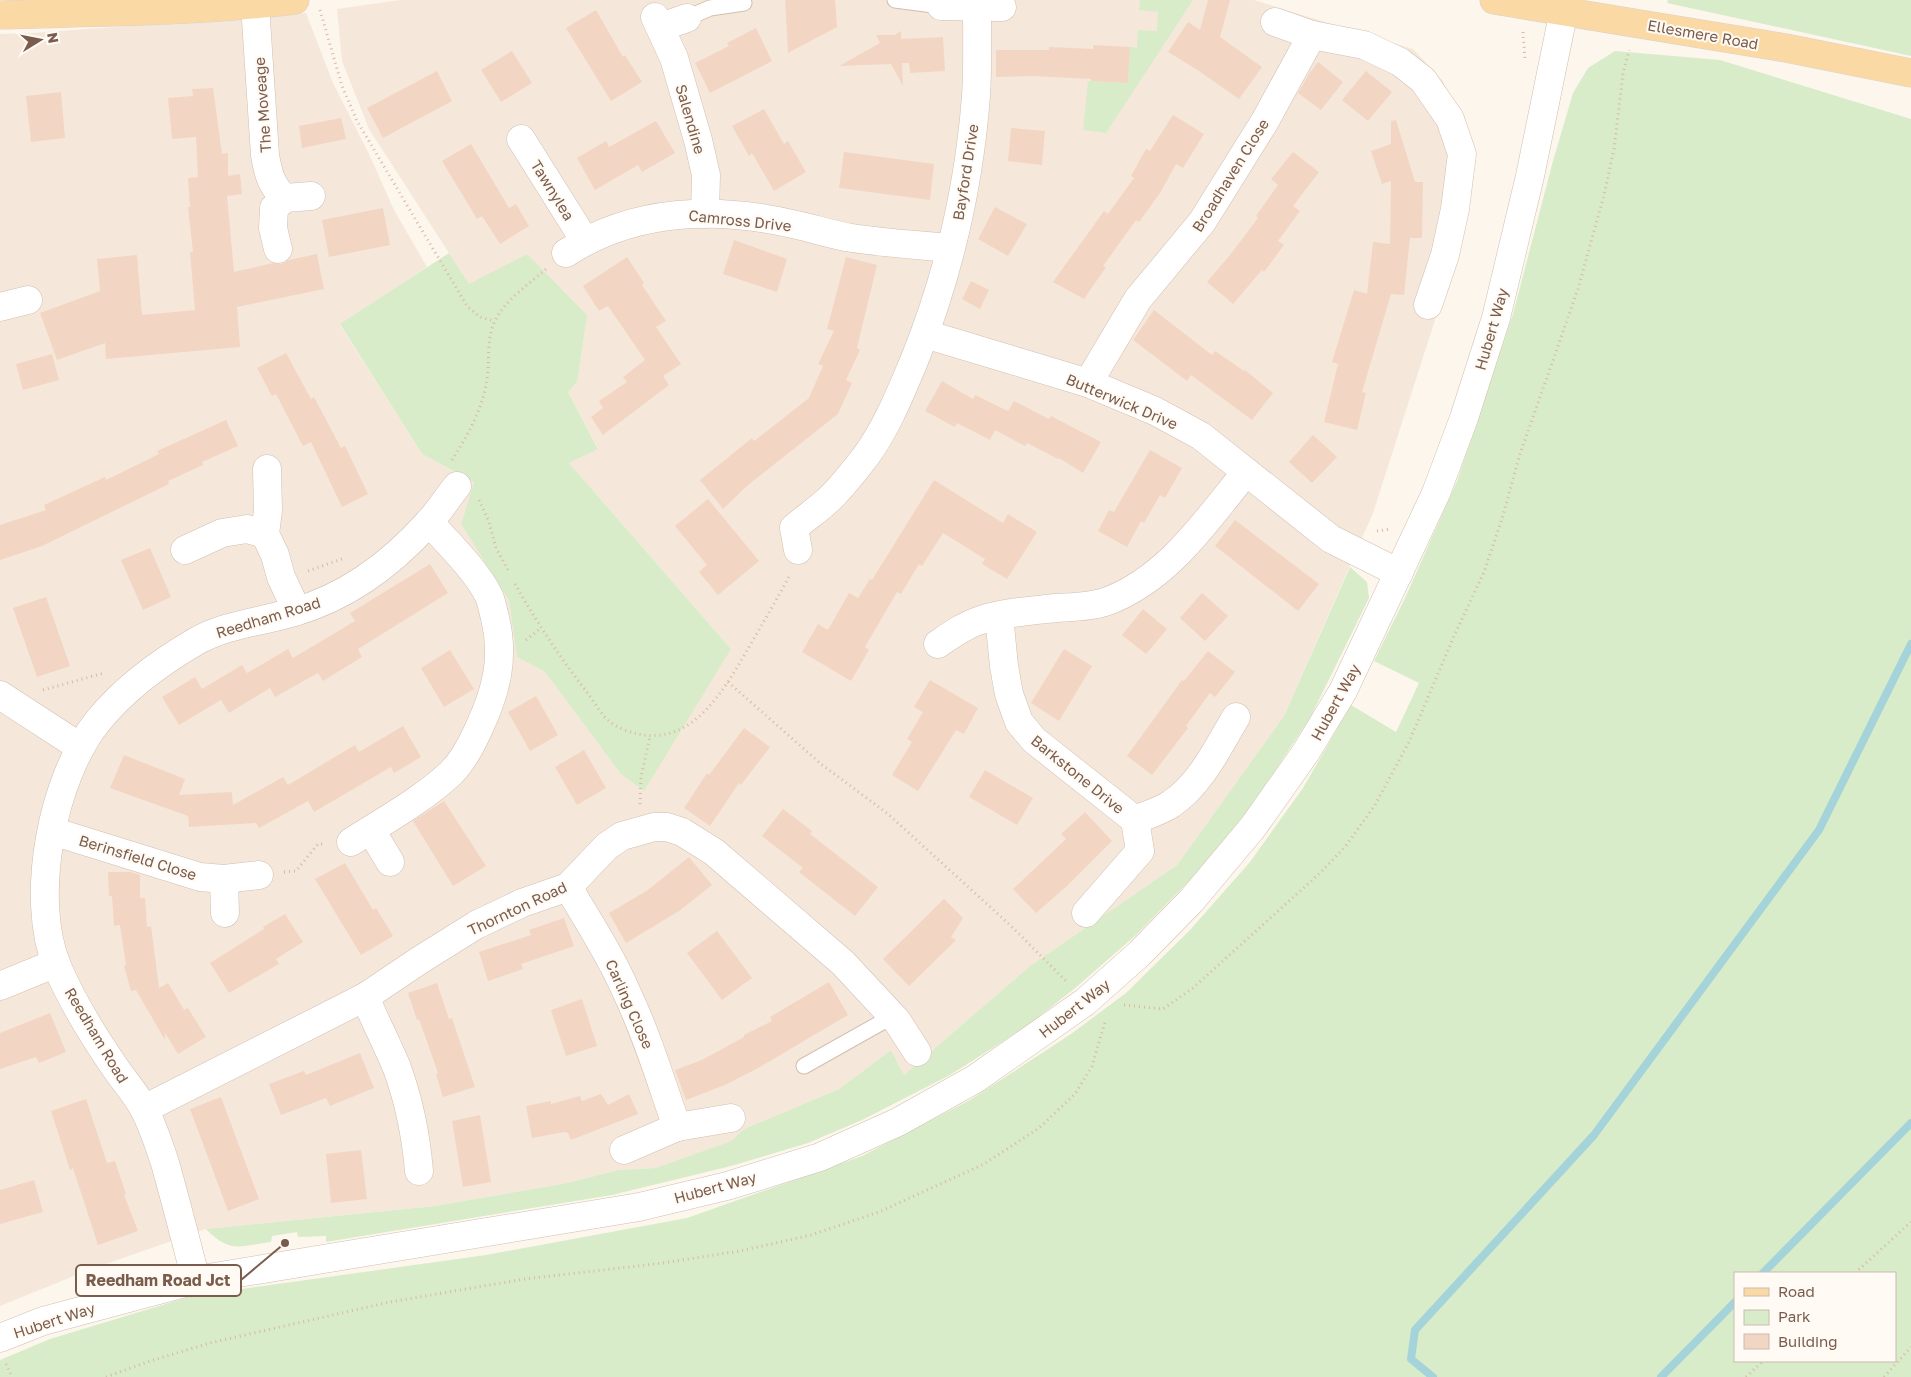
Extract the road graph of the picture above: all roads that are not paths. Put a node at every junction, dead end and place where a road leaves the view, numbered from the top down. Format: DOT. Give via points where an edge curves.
graph roads {
  1 [pos="895,0"];
  2 [pos="1494,0"];
  3 [pos="308,3"];
  4 [pos="744,3"];
  5 [pos="255,5"];
  6 [pos="941,6"];
  7 [pos="1564,10"];
  8 [pos="0,15"];
  9 [pos="687,18"];
  10 [pos="1275,22"];
  11 [pos="1312,34"];
  12 [pos="1911,73"];
  13 [pos="521,139"];
  14 [pos="705,214"];
  15 [pos="576,247"];
  16 [pos="950,248"];
  17 [pos="278,249"];
  18 [pos="28,300"];
  19 [pos="1428,305"];
  20 [pos="0,307"];
  21 [pos="925,334"];
  22 [pos="1088,383"];
  23 [pos="267,469"];
  24 [pos="1246,472"];
  25 [pos="461,483"];
  26 [pos="430,522"];
  27 [pos="265,534"];
  28 [pos="185,550"];
  29 [pos="798,550"];
  30 [pos="1398,573"];
  31 [pos="297,611"];
  32 [pos="1000,616"];
  33 [pos="938,644"];
  34 [pos="3,697"];
  35 [pos="1236,717"];
  36 [pos="80,747"];
  37 [pos="1135,820"];
  38 [pos="52,831"];
  39 [pos="390,862"];
  40 [pos="259,875"];
  41 [pos="224,879"];
  42 [pos="568,887"];
  43 [pos="225,913"];
  44 [pos="1086,913"];
  45 [pos="56,963"];
  46 [pos="0,986"];
  47 [pos="365,997"];
  48 [pos="893,1016"];
  49 [pos="917,1052"];
  50 [pos="804,1066"];
  51 [pos="144,1109"];
  52 [pos="731,1118"];
  53 [pos="677,1128"];
  54 [pos="624,1150"];
  55 [pos="419,1171"];
  56 [pos="196,1280"];
  57 [pos="0,1338"];
  1 -- 6 [label="lane"];
  2 -- 7 [label="main road, Ellesmere Road"];
  3 -- 5 [label="main road"];
  4 -- 9 [label="lane" via="710,8"];
  5 -- 8 [label="main road"];
  5 -- 17 [label="street, The Moveage" via="268,176 277,192 298,197 274,208 273,228"];
  6 -- 16 [label="street, Bayford Drive" via="990,6 972,140"];
  7 -- 12 [label="main road, Ellesmere Road"];
  7 -- 30 [label="street, Hubert Way" via="1530,176 1496,318 1436,493"];
  9 -- 14 [label="street, Salendine" via="658,22 681,81 706,175"];
  10 -- 11 [label="street"];
  11 -- 19 [label="street" via="1364,46 1400,62 1423,80 1450,119 1462,154 1447,246"];
  11 -- 22 [label="street, Broadhaven Close" via="1265,120 1202,222 1138,299"];
  13 -- 15 [label="street, Tawnylea"];
  14 -- 15 [label="street, Camross Drive" via="658,217 608,230"];
  14 -- 16 [label="street, Camross Drive" via="796,224 852,238"];
  16 -- 21 [label="street, Bayford Drive"];
  18 -- 20 [label="street"];
  21 -- 22 [label="street, Butterwick Drive"];
  21 -- 29 [label="street, Bayford Drive" via="895,408 866,455 826,502 794,528"];
  22 -- 24 [label="street, Butterwick Drive" via="1155,411 1201,436"];
  23 -- 27 [label="street"];
  24 -- 30 [label="street, Butterwick Drive" via="1331,539"];
  24 -- 32 [label="street" via="1199,530 1149,580 1103,602"];
  25 -- 26 [label="street, Reedham Road"];
  26 -- 31 [label="street, Reedham Road" via="386,565 349,589"];
  26 -- 39 [label="street" via="489,597 499,634 498,674 488,711 473,742 452,772 361,836"];
  27 -- 28 [label="street" via="247,529 222,533"];
  27 -- 31 [label="street"];
  30 -- 56 [label="street, Hubert Way" via="1343,692 1306,752 1253,827 1185,907 1139,954 1096,1009 898,1122 820,1157 727,1186 639,1207"];
  31 -- 36 [label="street, Reedham Road" via="234,625 198,640 172,656 129,688 98,721"];
  32 -- 33 [label="street" via="981,620"];
  32 -- 37 [label="street, Barkstone Drive" via="1007,685 1018,722 1034,740"];
  34 -- 36 [label="street"];
  35 -- 37 [label="street" via="1206,767 1189,787 1170,804"];
  36 -- 38 [label="street, Reedham Road" via="65,779"];
  37 -- 44 [label="street, Barkstone Drive" via="1140,851"];
  38 -- 41 [label="street, Berinsfield Close" via="200,877"];
  38 -- 45 [label="street, Reedham Road" via="44,894"];
  40 -- 41 [label="street, Berinsfield Close"];
  41 -- 43 [label="street"];
  42 -- 47 [label="street, Thornton Road" via="522,903 476,926"];
  42 -- 48 [label="street, Thornton Road" via="607,846 622,836 654,826 682,832 714,852 843,963"];
  42 -- 53 [label="street, Carling Close" via="627,992"];
  45 -- 46 [label="street"];
  45 -- 51 [label="street, Reedham Road" via="82,1017"];
  47 -- 51 [label="street, Thornton Road"];
  47 -- 55 [label="street" via="397,1069 416,1142"];
  48 -- 49 [label="street, Thornton Road"];
  48 -- 50 [label="lane"];
  51 -- 56 [label="street, Reedham Road" via="159,1145"];
  52 -- 53 [label="street"];
  53 -- 54 [label="street"];
  56 -- 57 [label="street, Hubert Way" via="43,1321"];
}
